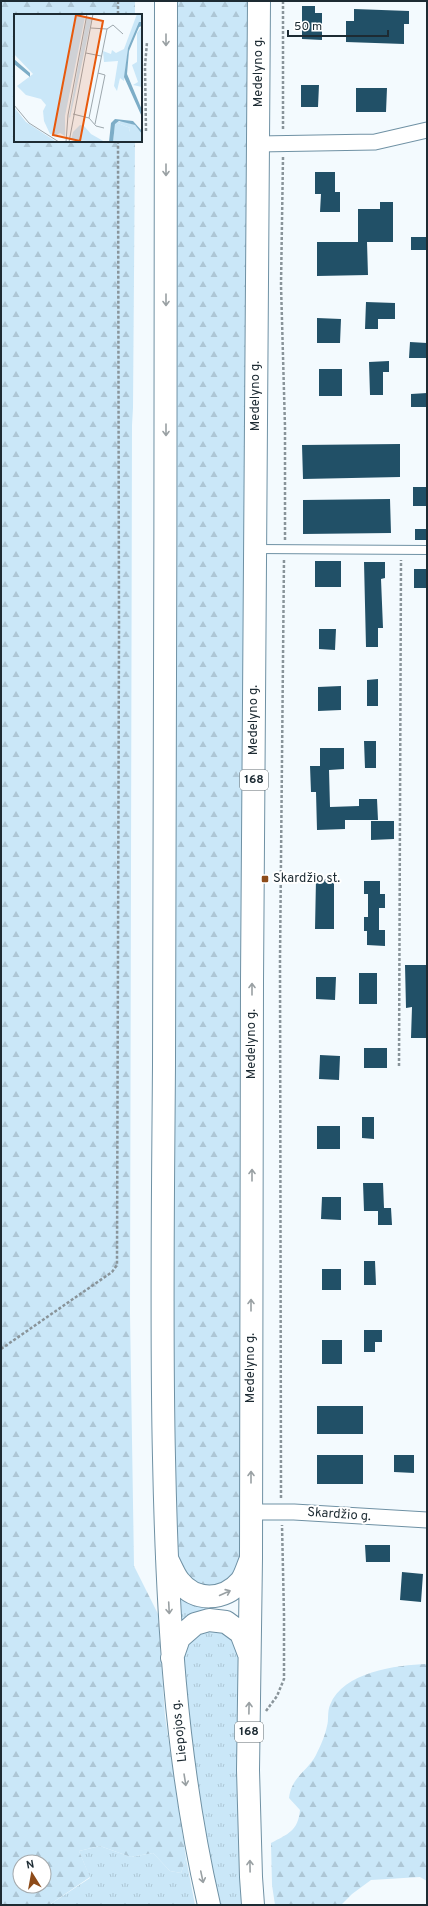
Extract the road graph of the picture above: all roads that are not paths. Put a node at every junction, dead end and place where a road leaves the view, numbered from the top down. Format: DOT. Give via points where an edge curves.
graph roads {
  1 [pos="166,1"];
  2 [pos="259,1"];
  3 [pos="427,130"];
  4 [pos="258,144"];
  5 [pos="255,549"];
  6 [pos="427,550"];
  7 [pos="251,1512"];
  8 [pos="427,1520"];
  9 [pos="166,1556"];
  10 [pos="251,1558"];
  11 [pos="250,1656"];
  12 [pos="172,1660"];
  13 [pos="208,1905"];
  14 [pos="253,1905"];
  1 -- 9 [label="main road, one-way" via="166,770 162,1359"];
  2 -- 4 [label="main road, Medelyno g. / 168"];
  3 -- 4 [label="street" via="375,142"];
  4 -- 5 [label="main road, Medelyno g. / 168"];
  5 -- 6 [label="lane"];
  7 -- 5 [label="main road, Medelyno g. / 168, one-way"];
  7 -- 8 [label="street, Skardžio g."];
  7 -- 10 [label="main road, Medelyno g. / 168"];
  9 -- 10 [label="main road, one-way" via="183,1585 193,1593 212,1598 228,1593 242,1580"];
  9 -- 12 [label="main road, Liepojos g., one-way"];
  10 -- 11 [label="main road, 168"];
  11 -- 12 [label="main road" via="241,1633 226,1622 209,1620 195,1624 180,1638"];
  14 -- 11 [label="main road, 168, one-way" via="248,1778"];
  12 -- 13 [label="main road, Liepojos g., one-way" via="184,1775"];
}
